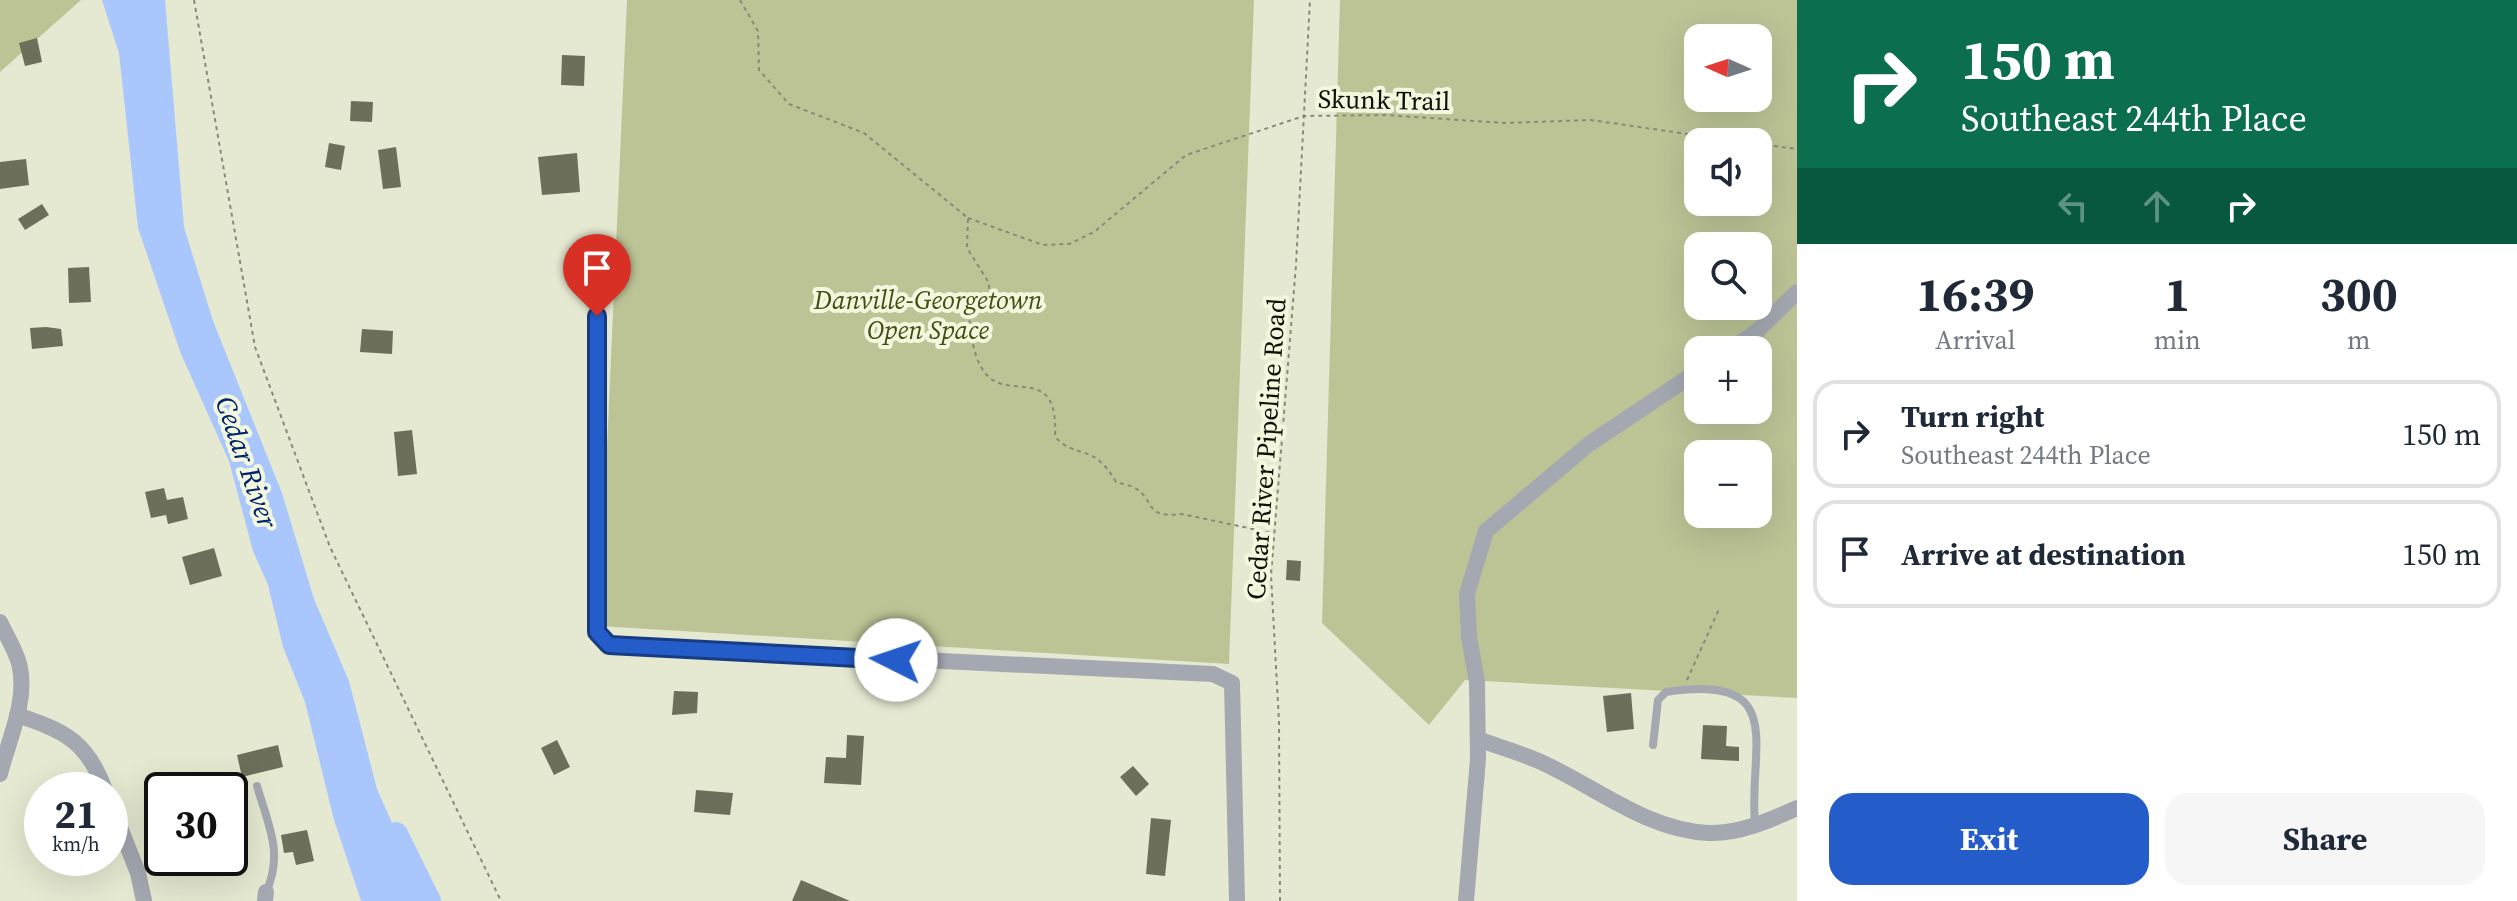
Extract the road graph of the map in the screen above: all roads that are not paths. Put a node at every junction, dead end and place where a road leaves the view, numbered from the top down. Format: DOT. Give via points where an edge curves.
graph roads {
  1 [pos="1797,292"];
  2 [pos="597,316"];
  3 [pos="1750,336"];
  4 [pos="1684,380"];
  5 [pos="0,622"];
  6 [pos="17,715"];
  7 [pos="1478,739"];
  8 [pos="1653,745"];
  9 [pos="96,772"];
  10 [pos="0,774"];
  11 [pos="257,786"];
  12 [pos="1797,808"];
  13 [pos="1755,824"];
  14 [pos="128,848"];
  15 [pos="265,896"];
  16 [pos="144,901"];
  17 [pos="1237,901"];
  18 [pos="1466,901"];
  1 -- 3 [label="street"];
  2 -- 17 [label="street" via="597,632 609,645 1226,678 1232,683"];
  4 -- 7 [label="street" via="1589,444 1486,531 1467,594"];
  5 -- 6 [label="street" via="20,667"];
  6 -- 9 [label="street" via="71,737"];
  6 -- 10 [label="street"];
  7 -- 13 [label="street" via="1540,761 1644,818 1711,833"];
  7 -- 18 [label="street"];
  8 -- 13 [label="lane" via="1658,700 1666,692 1731,695 1754,711"];
  11 -- 15 [label="lane" via="276,853 276,871"];
  12 -- 13 [label="street"];
  14 -- 16 [label="street"];
}
